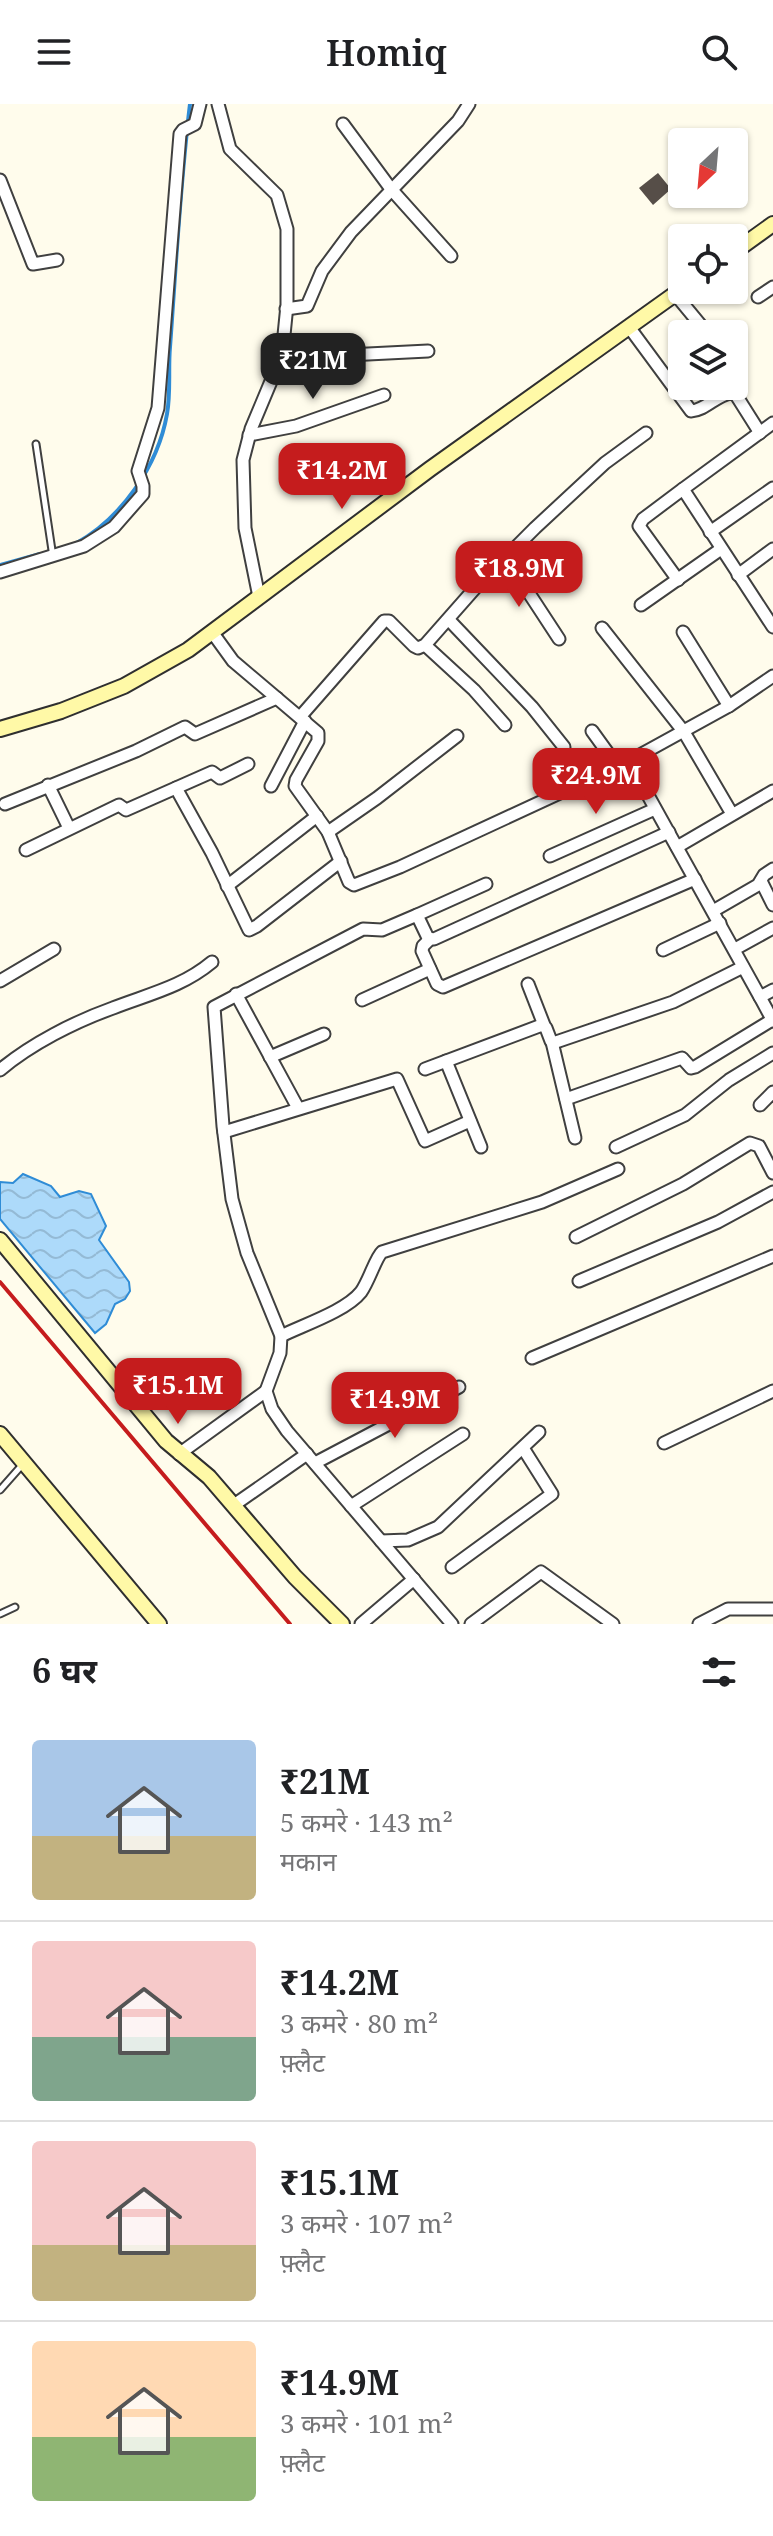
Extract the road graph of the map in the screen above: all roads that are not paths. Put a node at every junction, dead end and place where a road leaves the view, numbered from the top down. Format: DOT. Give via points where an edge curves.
graph roads {
  1 [pos="200,104"];
  2 [pos="218,104"];
  3 [pos="469,104"];
  4 [pos="343,124"];
  5 [pos="0,180"];
  6 [pos="391,189"];
  7 [pos="773,224"];
  8 [pos="748,242"];
  9 [pos="451,256"];
  10 [pos="57,260"];
  11 [pos="773,287"];
  12 [pos="758,297"];
  13 [pos="668,300"];
  14 [pos="286,309"];
  15 [pos="629,327"];
  16 [pos="428,351"];
  17 [pos="281,357"];
  18 [pos="384,395"];
  19 [pos="773,423"];
  20 [pos="646,433"];
  21 [pos="760,433"];
  22 [pos="249,435"];
  23 [pos="36,444"];
  24 [pos="773,488"];
  25 [pos="683,489"];
  26 [pos="710,532"];
  27 [pos="721,549"];
  28 [pos="773,549"];
  29 [pos="53,553"];
  30 [pos="502,560"];
  31 [pos="0,572"];
  32 [pos="738,575"];
  33 [pos="678,580"];
  34 [pos="259,597"];
  35 [pos="641,605"];
  36 [pos="769,614"];
  37 [pos="449,620"];
  38 [pos="773,627"];
  39 [pos="602,628"];
  40 [pos="212,632"];
  41 [pos="683,632"];
  42 [pos="559,639"];
  43 [pos="425,645"];
  44 [pos="773,676"];
  45 [pos="277,698"];
  46 [pos="729,706"];
  47 [pos="303,719"];
  48 [pos="505,725"];
  49 [pos="0,729"];
  50 [pos="592,731"];
  51 [pos="684,732"];
  52 [pos="457,736"];
  53 [pos="564,747"];
  54 [pos="248,764"];
  55 [pos="624,764"];
  56 [pos="48,785"];
  57 [pos="271,786"];
  58 [pos="176,788"];
  59 [pos="773,791"];
  60 [pos="5,804"];
  61 [pos="655,809"];
  62 [pos="732,814"];
  63 [pos="317,816"];
  64 [pos="69,828"];
  65 [pos="328,832"];
  66 [pos="669,832"];
  67 [pos="677,847"];
  68 [pos="26,850"];
  69 [pos="550,856"];
  70 [pos="341,861"];
  71 [pos="773,869"];
  72 [pos="695,879"];
  73 [pos="761,881"];
  74 [pos="486,884"];
  75 [pos="227,886"];
  76 [pos="773,905"];
  77 [pos="713,911"];
  78 [pos="417,915"];
  79 [pos="720,923"];
  80 [pos="773,928"];
  81 [pos="430,939"];
  82 [pos="54,949"];
  83 [pos="735,949"];
  84 [pos="663,950"];
  85 [pos="212,962"];
  86 [pos="743,967"];
  87 [pos="430,969"];
  88 [pos="0,981"];
  89 [pos="528,984"];
  90 [pos="773,990"];
  91 [pos="236,994"];
  92 [pos="760,997"];
  93 [pos="362,1000"];
  94 [pos="773,1020"];
  95 [pos="544,1025"];
  96 [pos="324,1034"];
  97 [pos="552,1042"];
  98 [pos="773,1053"];
  99 [pos="270,1057"];
  100 [pos="446,1061"];
  101 [pos="425,1069"];
  102 [pos="0,1070"];
  103 [pos="773,1092"];
  104 [pos="566,1099"];
  105 [pos="760,1105"];
  106 [pos="298,1108"];
  107 [pos="470,1121"];
  108 [pos="224,1132"];
  109 [pos="575,1138"];
  110 [pos="481,1147"];
  111 [pos="616,1147"];
  112 [pos="618,1169"];
  113 [pos="773,1173"];
  114 [pos="773,1192"];
  115 [pos="576,1237"];
  116 [pos="0,1240"];
  117 [pos="773,1256"];
  118 [pos="579,1281"];
  119 [pos="281,1336"];
  120 [pos="532,1358"];
  121 [pos="459,1387"];
  122 [pos="266,1391"];
  123 [pos="773,1391"];
  124 [pos="539,1432"];
  125 [pos="0,1434"];
  126 [pos="463,1434"];
  127 [pos="664,1443"];
  128 [pos="523,1448"];
  129 [pos="179,1454"];
  130 [pos="311,1458"];
  131 [pos="24,1462"];
  132 [pos="0,1490"];
  133 [pos="234,1505"];
  134 [pos="351,1506"];
  135 [pos="381,1541"];
  136 [pos="452,1567"];
  137 [pos="414,1579"];
  138 [pos="15,1607"];
  139 [pos="773,1609"];
  140 [pos="0,1614"];
  141 [pos="159,1624"];
  142 [pos="342,1624"];
  143 [pos="361,1624"];
  144 [pos="452,1624"];
  145 [pos="471,1624"];
  146 [pos="613,1624"];
  147 [pos="699,1624"];
  1 -- 29 [label="street" via="197,120 187,128 175,184 158,408 140,478 144,489 114,527 84,546"];
  2 -- 14 [label="street" via="230,149 281,202 287,229"];
  3 -- 6 [label="street"];
  4 -- 6 [label="street"];
  5 -- 10 [label="street" via="33,264"];
  6 -- 9 [label="street"];
  6 -- 14 [label="street" via="330,259 307,306"];
  7 -- 8 [label="street"];
  11 -- 12 [label="street"];
  13 -- 15 [label="street"];
  14 -- 17 [label="street"];
  15 -- 21 [label="street" via="691,411 731,393"];
  15 -- 34 [label="street"];
  16 -- 17 [label="street" via="319,360"];
  17 -- 22 [label="street"];
  18 -- 22 [label="street" via="296,426"];
  19 -- 21 [label="street"];
  20 -- 30 [label="street" via="605,463"];
  21 -- 25 [label="street"];
  22 -- 34 [label="street" via="243,460 245,528"];
  23 -- 29 [label="lane"];
  24 -- 26 [label="street"];
  25 -- 26 [label="street"];
  25 -- 33 [label="street" via="639,526"];
  26 -- 27 [label="street"];
  27 -- 32 [label="street"];
  27 -- 33 [label="street"];
  28 -- 32 [label="street"];
  29 -- 31 [label="street"];
  30 -- 37 [label="street"];
  30 -- 42 [label="street"];
  32 -- 36 [label="street"];
  33 -- 35 [label="street"];
  34 -- 40 [label="street"];
  36 -- 38 [label="street"];
  37 -- 43 [label="street"];
  37 -- 53 [label="street"];
  39 -- 51 [label="street"];
  40 -- 45 [label="street" via="233,661"];
  40 -- 49 [label="street" via="124,686"];
  41 -- 46 [label="street"];
  43 -- 47 [label="street" via="414,646 384,621"];
  43 -- 48 [label="street"];
  44 -- 46 [label="street"];
  45 -- 47 [label="street"];
  45 -- 56 [label="street" via="195,734 185,727"];
  46 -- 51 [label="street"];
  47 -- 57 [label="street"];
  47 -- 63 [label="street" via="318,733 318,741 295,784"];
  50 -- 55 [label="street"];
  51 -- 55 [label="street"];
  51 -- 62 [label="street"];
  52 -- 65 [label="street"];
  54 -- 58 [label="street" via="220,778 212,772"];
  55 -- 61 [label="street"];
  55 -- 70 [label="street" via="357,885 349,882"];
  56 -- 60 [label="street"];
  56 -- 64 [label="street"];
  58 -- 64 [label="street" via="126,810 119,805"];
  58 -- 75 [label="street"];
  59 -- 62 [label="street"];
  61 -- 66 [label="street"];
  61 -- 69 [label="street"];
  62 -- 67 [label="street"];
  63 -- 65 [label="street"];
  63 -- 75 [label="street"];
  64 -- 68 [label="street"];
  65 -- 70 [label="street"];
  66 -- 67 [label="street"];
  66 -- 81 [label="street"];
  67 -- 72 [label="street"];
  70 -- 75 [label="street" via="251,930"];
  71 -- 73 [label="street"];
  72 -- 77 [label="street"];
  72 -- 87 [label="street" via="448,986 439,986"];
  73 -- 76 [label="street"];
  73 -- 77 [label="street"];
  74 -- 78 [label="street"];
  77 -- 79 [label="street"];
  78 -- 81 [label="street"];
  78 -- 91 [label="street" via="382,930 363,929"];
  79 -- 83 [label="street"];
  79 -- 84 [label="street"];
  80 -- 83 [label="street"];
  81 -- 87 [label="street" via="422,948"];
  82 -- 88 [label="street"];
  83 -- 86 [label="street"];
  85 -- 102 [label="street" via="177,985 81,1022"];
  86 -- 92 [label="street"];
  86 -- 97 [label="street" via="673,1002"];
  87 -- 93 [label="street"];
  89 -- 95 [label="street"];
  90 -- 92 [label="street"];
  91 -- 99 [label="street"];
  91 -- 108 [label="street" via="213,1009"];
  92 -- 94 [label="street"];
  94 -- 104 [label="street" via="695,1067 684,1058"];
  95 -- 97 [label="street"];
  95 -- 100 [label="street"];
  96 -- 99 [label="street"];
  97 -- 104 [label="street"];
  98 -- 111 [label="street" via="685,1115"];
  99 -- 106 [label="street"];
  100 -- 101 [label="street"];
  100 -- 107 [label="street"];
  103 -- 105 [label="street"];
  104 -- 109 [label="street"];
  106 -- 107 [label="street" via="397,1079 425,1141"];
  106 -- 108 [label="street"];
  107 -- 110 [label="street"];
  108 -- 119 [label="street" via="232,1199 247,1253"];
  112 -- 119 [label="street" via="542,1202 382,1252 353,1299"];
  113 -- 115 [label="street" via="759,1146 750,1143 683,1184"];
  114 -- 118 [label="street" via="718,1222"];
  116 -- 129 [label="street"];
  117 -- 120 [label="street"];
  119 -- 122 [label="street"];
  121 -- 130 [label="street"];
  122 -- 129 [label="street"];
  122 -- 130 [label="street" via="278,1419"];
  123 -- 127 [label="street"];
  124 -- 128 [label="street"];
  125 -- 131 [label="street"];
  126 -- 134 [label="street"];
  128 -- 135 [label="street" via="438,1527 408,1540"];
  128 -- 136 [label="street" via="552,1494"];
  129 -- 133 [label="street"];
  130 -- 133 [label="street"];
  130 -- 134 [label="street"];
  131 -- 132 [label="lane"];
  131 -- 141 [label="street"];
  133 -- 142 [label="street"];
  134 -- 135 [label="street"];
  135 -- 137 [label="street"];
  137 -- 143 [label="street"];
  137 -- 144 [label="street"];
  138 -- 140 [label="lane"];
  139 -- 147 [label="street" via="728,1609"];
  145 -- 146 [label="street" via="541,1572"];
}
